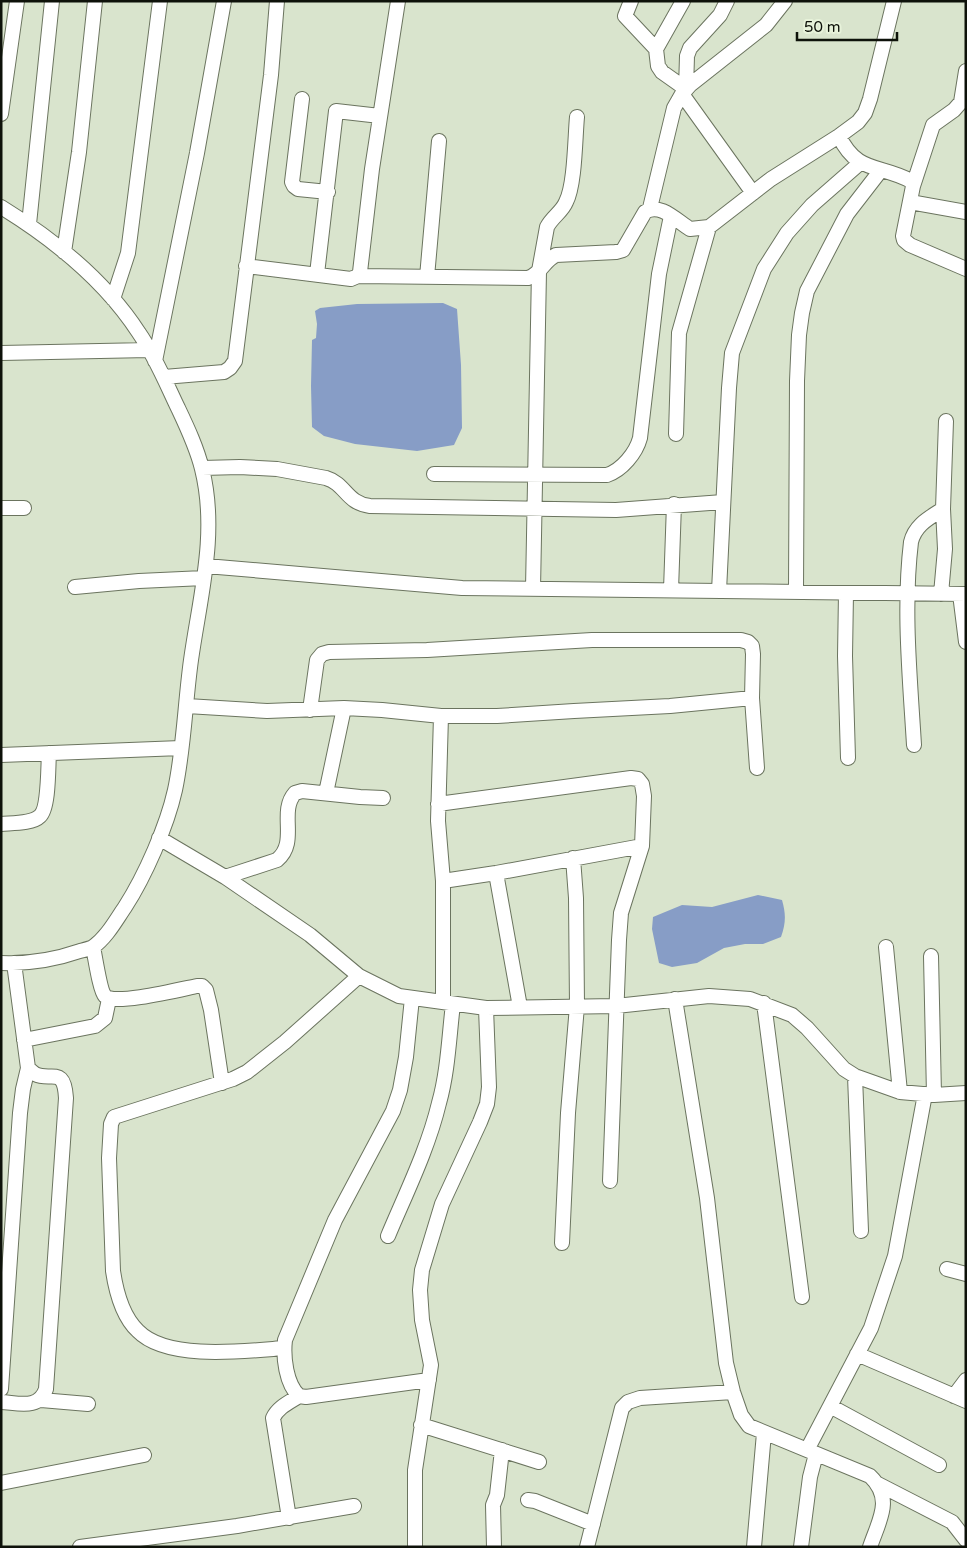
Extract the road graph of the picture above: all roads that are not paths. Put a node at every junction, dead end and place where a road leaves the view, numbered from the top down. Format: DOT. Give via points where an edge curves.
graph roads {
  1 [pos="16,1"];
  2 [pos="52,1"];
  3 [pos="95,1"];
  4 [pos="160,1"];
  5 [pos="224,1"];
  6 [pos="278,1"];
  7 [pos="398,1"];
  8 [pos="631,1"];
  9 [pos="683,1"];
  10 [pos="726,1"];
  11 [pos="785,1"];
  12 [pos="894,1"];
  13 [pos="656,49"];
  14 [pos="966,71"];
  15 [pos="684,91"];
  16 [pos="302,99"];
  17 [pos="1,114"];
  18 [pos="380,116"];
  19 [pos="577,117"];
  20 [pos="839,136"];
  21 [pos="439,141"];
  22 [pos="860,163"];
  23 [pos="882,170"];
  24 [pos="913,186"];
  25 [pos="328,192"];
  26 [pos="753,193"];
  27 [pos="910,202"];
  28 [pos="1,207"];
  29 [pos="650,208"];
  30 [pos="966,212"];
  31 [pos="671,216"];
  32 [pos="29,224"];
  33 [pos="709,227"];
  34 [pos="64,252"];
  35 [pos="246,266"];
  36 [pos="966,269"];
  37 [pos="539,271"];
  38 [pos="317,274"];
  39 [pos="358,276"];
  40 [pos="427,277"];
  41 [pos="113,299"];
  42 [pos="1,353"];
  43 [pos="152,356"];
  44 [pos="164,377"];
  45 [pos="946,421"];
  46 [pos="676,434"];
  47 [pos="202,468"];
  48 [pos="434,474"];
  49 [pos="536,475"];
  50 [pos="723,502"];
  51 [pos="674,504"];
  52 [pos="1,508"];
  53 [pos="24,508"];
  54 [pos="535,509"];
  55 [pos="943,509"];
  56 [pos="205,572"];
  57 [pos="75,588"];
  58 [pos="533,589"];
  59 [pos="671,590"];
  60 [pos="719,591"];
  61 [pos="796,592"];
  62 [pos="846,593"];
  63 [pos="908,593"];
  64 [pos="941,594"];
  65 [pos="963,594"];
  66 [pos="966,642"];
  67 [pos="752,698"];
  68 [pos="186,706"];
  69 [pos="344,708"];
  70 [pos="310,710"];
  71 [pos="441,716"];
  72 [pos="914,745"];
  73 [pos="181,748"];
  74 [pos="49,753"];
  75 [pos="1,755"];
  76 [pos="848,758"];
  77 [pos="757,768"];
  78 [pos="326,793"];
  79 [pos="384,798"];
  80 [pos="438,804"];
  81 [pos="1,824"];
  82 [pos="160,838"];
  83 [pos="642,846"];
  84 [pos="573,858"];
  85 [pos="496,873"];
  86 [pos="225,877"];
  87 [pos="443,881"];
  88 [pos="93,947"];
  89 [pos="886,947"];
  90 [pos="930,956"];
  91 [pos="8,963"];
  92 [pos="359,976"];
  93 [pos="412,998"];
  94 [pos="109,999"];
  95 [pos="675,999"];
  96 [pos="448,1003"];
  97 [pos="764,1003"];
  98 [pos="577,1006"];
  99 [pos="616,1006"];
  100 [pos="520,1007"];
  101 [pos="486,1008"];
  102 [pos="24,1040"];
  103 [pos="28,1068"];
  104 [pos="855,1076"];
  105 [pos="222,1083"];
  106 [pos="900,1092"];
  107 [pos="929,1094"];
  108 [pos="966,1094"];
  109 [pos="610,1181"];
  110 [pos="860,1231"];
  111 [pos="388,1236"];
  112 [pos="562,1243"];
  113 [pos="947,1269"];
  114 [pos="966,1274"];
  115 [pos="802,1297"];
  116 [pos="284,1348"];
  117 [pos="857,1354"];
  118 [pos="429,1380"];
  119 [pos="966,1380"];
  120 [pos="1,1390"];
  121 [pos="733,1392"];
  122 [pos="299,1396"];
  123 [pos="960,1398"];
  124 [pos="40,1400"];
  125 [pos="1,1402"];
  126 [pos="88,1404"];
  127 [pos="830,1406"];
  128 [pos="421,1425"];
  129 [pos="764,1433"];
  130 [pos="502,1450"];
  131 [pos="812,1452"];
  132 [pos="144,1455"];
  133 [pos="539,1462"];
  134 [pos="939,1465"];
  135 [pos="1,1483"];
  136 [pos="878,1484"];
  137 [pos="528,1500"];
  138 [pos="354,1506"];
  139 [pos="289,1518"];
  140 [pos="593,1524"];
  141 [pos="966,1540"];
  142 [pos="80,1547"];
  143 [pos="414,1547"];
  144 [pos="494,1547"];
  145 [pos="587,1547"];
  146 [pos="754,1547"];
  147 [pos="802,1547"];
  148 [pos="870,1547"];
  1 -- 17 [label="street"];
  2 -- 32 [label="street"];
  3 -- 34 [label="street" via="79,152"];
  4 -- 41 [label="street" via="128,253"];
  5 -- 43 [label="street" via="197,153"];
  6 -- 35 [label="street"];
  7 -- 18 [label="street"];
  8 -- 13 [label="street" via="625,16"];
  9 -- 13 [label="street"];
  10 -- 15 [label="street" via="720,15 690,48"];
  11 -- 15 [label="street" via="766,25"];
  12 -- 20 [label="street" via="865,114"];
  13 -- 15 [label="street" via="662,72"];
  14 -- 24 [label="street" via="961,102 933,125"];
  15 -- 26 [label="street"];
  15 -- 29 [label="street" via="674,108"];
  16 -- 25 [label="street" via="292,182 298,189"];
  18 -- 25 [label="street" via="336,111"];
  18 -- 39 [label="street"];
  19 -- 37 [label="street" via="570,191 566,203 547,226"];
  20 -- 22 [label="street" via="845,149"];
  20 -- 26 [label="street"];
  21 -- 40 [label="street"];
  22 -- 23 [label="street"];
  22 -- 50 [label="street" via="795,223 764,269 732,353"];
  23 -- 24 [label="street" via="911,181"];
  23 -- 61 [label="street" via="847,214 807,291 802,313 797,381"];
  24 -- 27 [label="street"];
  25 -- 38 [label="street"];
  26 -- 33 [label="street"];
  27 -- 30 [label="street"];
  27 -- 36 [label="street" via="904,240"];
  28 -- 32 [label="street"];
  29 -- 31 [label="street"];
  29 -- 37 [label="street" via="623,250 556,255 550,257"];
  31 -- 33 [label="street" via="690,229"];
  31 -- 49 [label="street" via="660,274 638,446 620,468 606,475"];
  32 -- 34 [label="street"];
  33 -- 46 [label="street" via="679,334"];
  34 -- 41 [label="street"];
  35 -- 38 [label="street"];
  35 -- 44 [label="street" via="235,361 230,368 224,372"];
  37 -- 40 [label="street" via="528,278 510,279"];
  37 -- 49 [label="street"];
  38 -- 39 [label="street"];
  39 -- 40 [label="street"];
  41 -- 43 [label="street"];
  42 -- 43 [label="street"];
  43 -- 44 [label="street"];
  44 -- 47 [label="street"];
  45 -- 55 [label="street"];
  47 -- 54 [label="street" via="277,469 326,478 333,480 360,505"];
  47 -- 56 [label="street" via="210,537"];
  48 -- 49 [label="street"];
  49 -- 54 [label="street"];
  50 -- 51 [label="street"];
  50 -- 60 [label="street"];
  51 -- 54 [label="street" via="616,510"];
  51 -- 59 [label="street"];
  52 -- 53 [label="street"];
  54 -- 58 [label="street"];
  55 -- 63 [label="street" via="918,526 913,534"];
  55 -- 64 [label="street" via="945,549"];
  56 -- 57 [label="street"];
  56 -- 58 [label="street" via="462,588"];
  56 -- 68 [label="street"];
  58 -- 59 [label="street"];
  59 -- 60 [label="street"];
  60 -- 61 [label="street"];
  61 -- 62 [label="street"];
  62 -- 63 [label="street"];
  62 -- 76 [label="street"];
  63 -- 64 [label="street"];
  63 -- 72 [label="street"];
  64 -- 65 [label="street"];
  65 -- 66 [label="street"];
  67 -- 70 [label="street" via="753,654 748,642 592,640 329,652 317,660"];
  67 -- 71 [label="street" via="670,706"];
  67 -- 77 [label="street"];
  68 -- 70 [label="street"];
  68 -- 73 [label="street"];
  69 -- 70 [label="street"];
  69 -- 71 [label="street"];
  69 -- 78 [label="street"];
  71 -- 80 [label="street"];
  73 -- 74 [label="street"];
  73 -- 82 [label="street" via="175,791"];
  74 -- 75 [label="street"];
  74 -- 81 [label="street" via="45,802 39,818"];
  78 -- 79 [label="street"];
  78 -- 86 [label="street" via="302,791 292,797 287,847 277,860"];
  80 -- 83 [label="street" via="638,779 644,796"];
  80 -- 87 [label="street"];
  82 -- 86 [label="street"];
  82 -- 88 [label="street" via="130,900 112,928"];
  83 -- 84 [label="street"];
  83 -- 99 [label="street" via="621,913"];
  84 -- 85 [label="street"];
  84 -- 98 [label="street"];
  85 -- 87 [label="street"];
  85 -- 100 [label="street"];
  86 -- 92 [label="street" via="310,935"];
  87 -- 96 [label="street"];
  88 -- 91 [label="street" via="38,962"];
  88 -- 94 [label="street" via="104,996"];
  89 -- 106 [label="street"];
  90 -- 107 [label="street"];
  91 -- 102 [label="street"];
  92 -- 93 [label="street" via="399,996"];
  92 -- 105 [label="street" via="247,1072"];
  93 -- 96 [label="street"];
  93 -- 116 [label="street" via="406,1057 393,1111 335,1220"];
  94 -- 102 [label="street" via="105,1018 94,1026"];
  94 -- 105 [label="street" via="202,986 211,1010"];
  95 -- 97 [label="street" via="709,996"];
  95 -- 99 [label="street"];
  95 -- 121 [label="street" via="707,1198 726,1364"];
  96 -- 101 [label="street"];
  96 -- 111 [label="street" via="440,1102"];
  97 -- 104 [label="street" via="792,1014 844,1069"];
  97 -- 115 [label="street"];
  98 -- 99 [label="street"];
  98 -- 100 [label="street"];
  98 -- 112 [label="street"];
  99 -- 109 [label="street"];
  100 -- 101 [label="street"];
  101 -- 118 [label="street" via="489,1087 486,1104 442,1204 422,1270 420,1290 431,1364"];
  102 -- 103 [label="street"];
  103 -- 120 [label="street" via="20,1113"];
  103 -- 124 [label="street" via="35,1074 61,1079 66,1098 46,1390"];
  104 -- 106 [label="street"];
  104 -- 110 [label="street"];
  105 -- 116 [label="street" via="114,1117 109,1158 116,1286 129,1319 138,1332 161,1344 204,1352"];
  106 -- 107 [label="street"];
  107 -- 108 [label="street"];
  107 -- 117 [label="street" via="894,1256 871,1328"];
  113 -- 114 [label="street"];
  116 -- 122 [label="street" via="292,1385"];
  117 -- 123 [label="street"];
  117 -- 127 [label="street"];
  118 -- 122 [label="street"];
  118 -- 128 [label="street"];
  119 -- 123 [label="street"];
  121 -- 129 [label="street" via="741,1415 749,1426"];
  121 -- 140 [label="street" via="640,1398 628,1402 622,1408"];
  122 -- 139 [label="street" via="276,1412 273,1418"];
  124 -- 125 [label="street" via="34,1404"];
  124 -- 126 [label="street"];
  127 -- 131 [label="street"];
  127 -- 134 [label="street"];
  128 -- 130 [label="street"];
  128 -- 143 [label="street" via="415,1470"];
  129 -- 131 [label="street"];
  129 -- 146 [label="street"];
  130 -- 133 [label="street"];
  130 -- 144 [label="street" via="493,1505"];
  131 -- 136 [label="street" via="870,1476"];
  131 -- 147 [label="street"];
  132 -- 135 [label="street"];
  136 -- 141 [label="street" via="952,1522"];
  136 -- 148 [label="street" via="883,1494 883,1508"];
  137 -- 140 [label="street"];
  138 -- 139 [label="street"];
  139 -- 142 [label="street"];
  140 -- 145 [label="street"];
}
